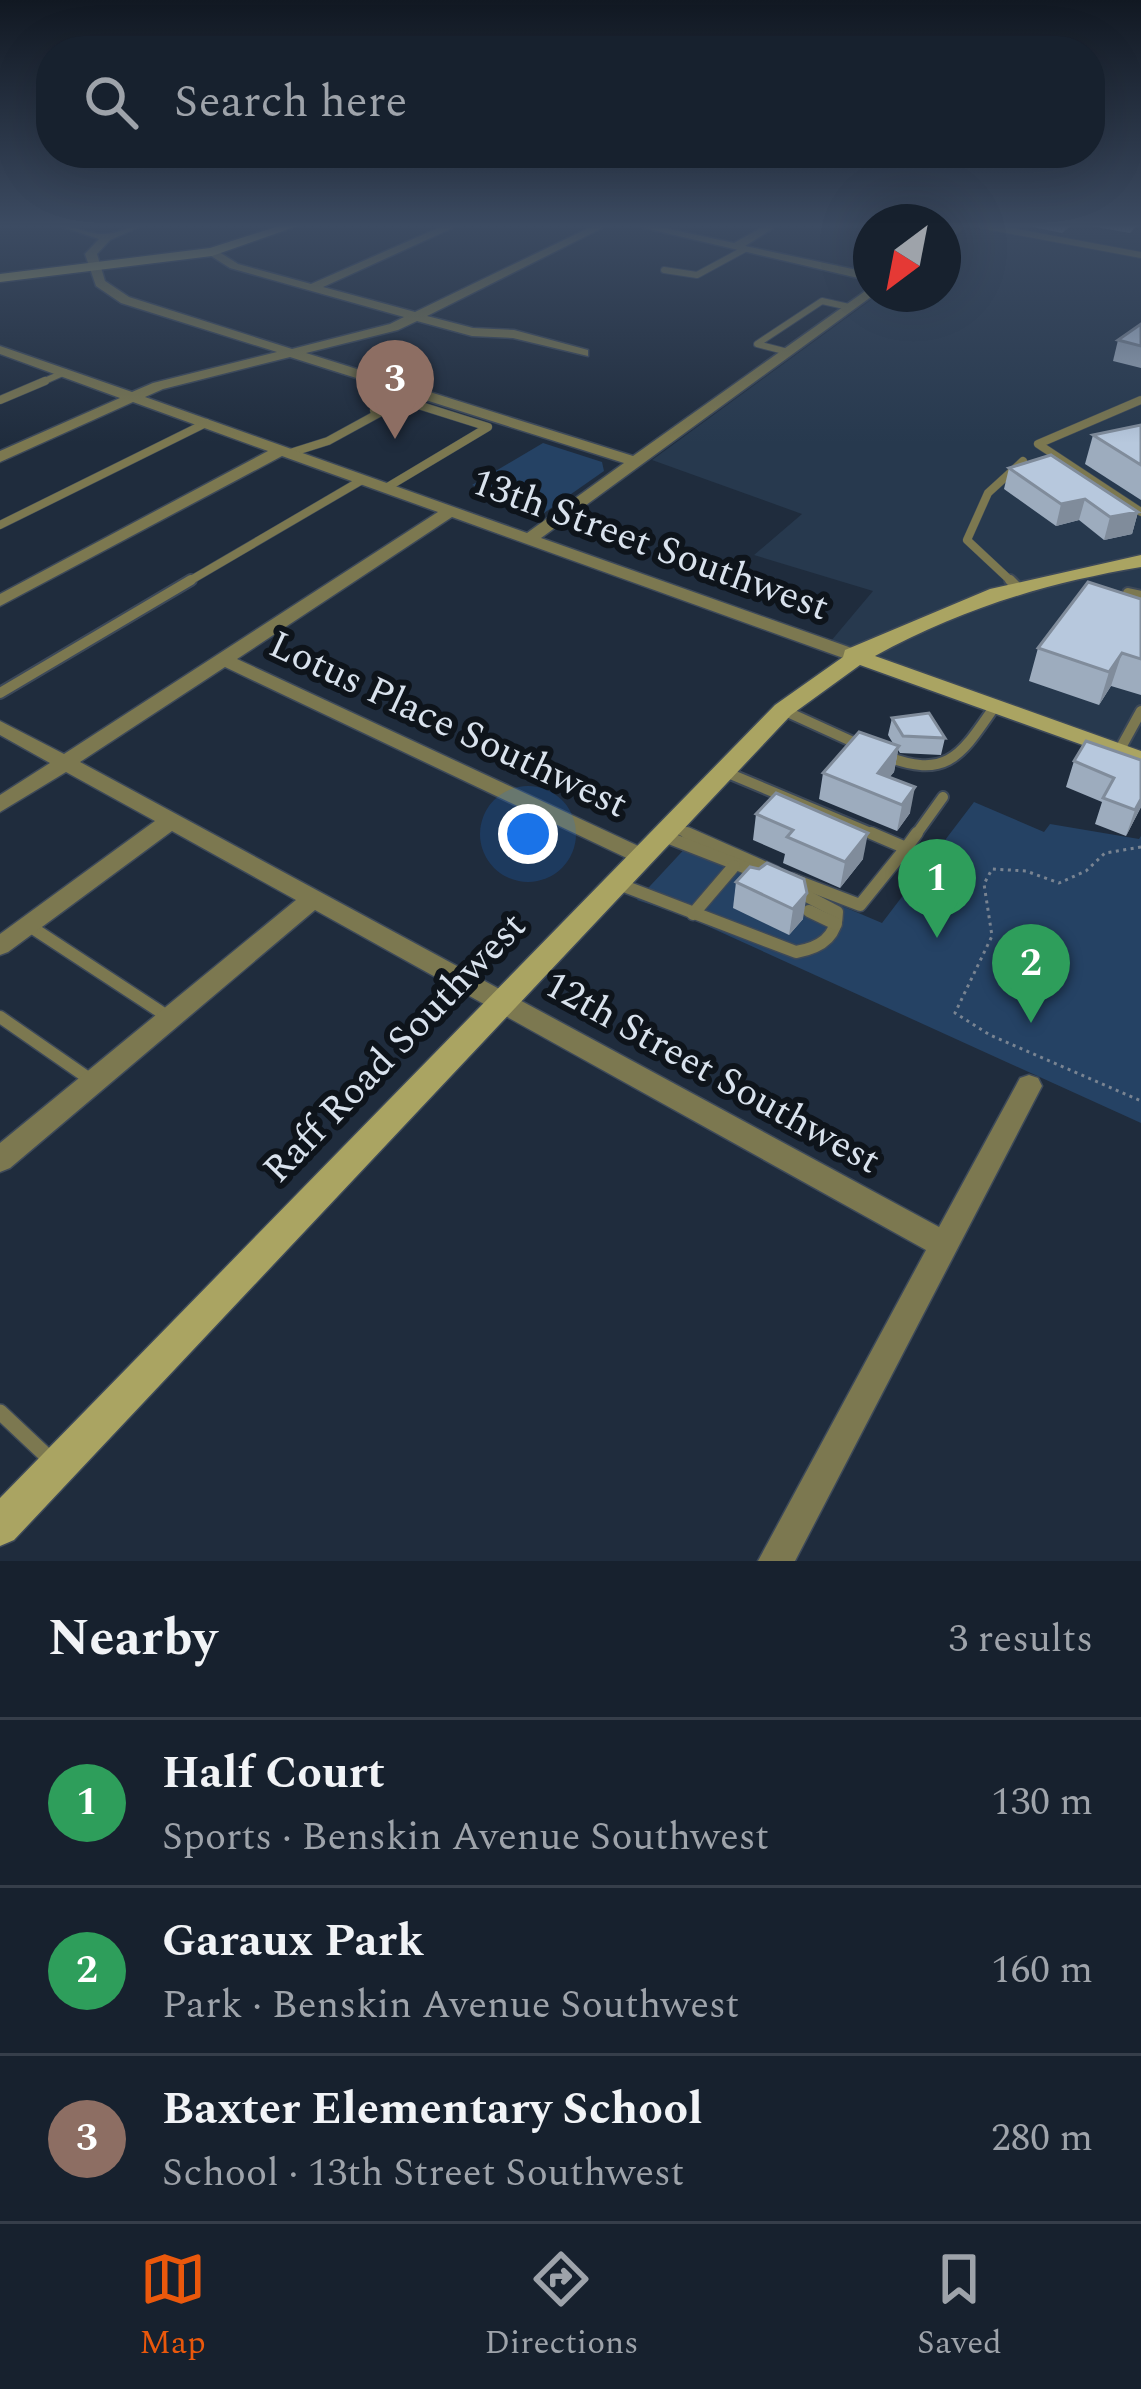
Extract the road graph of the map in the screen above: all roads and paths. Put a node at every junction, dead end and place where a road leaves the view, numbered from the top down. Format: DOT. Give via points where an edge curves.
graph roads {
  1 [pos="121,298"];
  2 [pos="347,298"];
  3 [pos="455,298"];
  4 [pos="853,305"];
  5 [pos="849,308"];
  6 [pos="416,317"];
  7 [pos="0,350"];
  8 [pos="788,352"];
  9 [pos="291,353"];
  10 [pos="583,353"];
  11 [pos="65,373"];
  12 [pos="133,396"];
  13 [pos="0,400"];
  14 [pos="1141,400"];
  15 [pos="206,423"];
  16 [pos="286,452"];
  17 [pos="0,457"];
  18 [pos="1023,461"];
  19 [pos="635,462"];
  20 [pos="362,480"];
  21 [pos="386,488"];
  22 [pos="450,511"];
  23 [pos="1141,512"];
  24 [pos="0,525"];
  25 [pos="529,539"];
  26 [pos="1141,561"];
  27 [pos="1016,586"];
  28 [pos="1128,592"];
  29 [pos="1141,596"];
  30 [pos="0,602"];
  31 [pos="853,656"];
  32 [pos="223,659"];
  33 [pos="0,693"];
  34 [pos="994,706"];
  35 [pos="783,710"];
  36 [pos="1141,711"];
  37 [pos="0,727"];
  38 [pos="1130,755"];
  39 [pos="66,763"];
  40 [pos="723,771"];
  41 [pos="944,796"];
  42 [pos="0,806"];
  43 [pos="170,820"];
  44 [pos="658,839"];
  45 [pos="1141,847"];
  46 [pos="906,848"];
  47 [pos="731,869"];
  48 [pos="616,883"];
  49 [pos="754,885"];
  50 [pos="313,899"];
  51 [pos="809,911"];
  52 [pos="693,914"];
  53 [pos="836,924"];
  54 [pos="28,926"];
  55 [pos="0,946"];
  56 [pos="502,1002"];
  57 [pos="0,1017"];
  58 [pos="170,1018"];
  59 [pos="93,1082"];
  60 [pos="1029,1086"];
  61 [pos="1141,1101"];
  62 [pos="0,1160"];
  63 [pos="944,1245"];
  64 [pos="0,1412"];
  65 [pos="57,1466"];
  66 [pos="0,1526"];
  67 [pos="776,1561"];
  1 -- 9 [label="street"];
  2 -- 6 [label="street"];
  3 -- 6 [label="street"];
  4 -- 5 [label="street"];
  5 -- 8 [label="street"];
  5 -- 8 [label="lane" via="822,302 758,344"];
  6 -- 9 [label="street"];
  6 -- 10 [label="street"];
  7 -- 11 [label="street, 13th Street Southwest"];
  8 -- 19 [label="street"];
  9 -- 12 [label="street"];
  9 -- 19 [label="street"];
  11 -- 12 [label="street, 13th Street Southwest"];
  11 -- 13 [label="lane"];
  12 -- 15 [label="street, 13th Street Southwest"];
  12 -- 17 [label="street"];
  14 -- 23 [label="lane" via="1038,444"];
  15 -- 16 [label="street, 13th Street Southwest"];
  15 -- 24 [label="lane"];
  16 -- 20 [label="street, 13th Street Southwest"];
  16 -- 21 [label="lane" via="328,441 396,398 488,427"];
  16 -- 30 [label="street"];
  18 -- 27 [label="lane" via="988,493 967,540"];
  19 -- 25 [label="street"];
  20 -- 21 [label="street, 13th Street Southwest"];
  20 -- 33 [label="lane"];
  21 -- 22 [label="street, 13th Street Southwest"];
  22 -- 25 [label="street, 13th Street Southwest"];
  22 -- 32 [label="street"];
  25 -- 31 [label="street, 13th Street Southwest"];
  26 -- 27 [label="main road, Raff Road Southwest"];
  27 -- 31 [label="main road, Raff Road Southwest"];
  28 -- 29 [label="lane"];
  31 -- 34 [label="main road, 13th Street Southwest"];
  31 -- 35 [label="main road, Raff Road Southwest"];
  32 -- 39 [label="street"];
  32 -- 44 [label="street, Lotus Place Southwest"];
  34 -- 35 [label="lane" via="954,763 933,770"];
  34 -- 38 [label="main road, 13th Street Southwest"];
  35 -- 40 [label="main road, Raff Road Southwest"];
  36 -- 38 [label="lane"];
  37 -- 39 [label="street, 12th Street Southwest"];
  39 -- 42 [label="street"];
  39 -- 43 [label="street, 12th Street Southwest"];
  40 -- 44 [label="main road, Raff Road Southwest"];
  40 -- 46 [label="lane"];
  41 -- 46 [label="lane"];
  43 -- 50 [label="street, 12th Street Southwest"];
  43 -- 54 [label="street"];
  44 -- 46 [label="lane" via="855,906"];
  44 -- 47 [label="lane"];
  44 -- 48 [label="main road, Raff Road Southwest"];
  45 -- 61 [label="path" via="1105,853 1070,884 992,869 984,884 992,936 955,1012 970,1026"];
  47 -- 49 [label="lane"];
  47 -- 52 [label="lane"];
  47 -- 53 [label="lane" via="830,907"];
  48 -- 52 [label="lane"];
  48 -- 56 [label="main road, Raff Road Southwest"];
  50 -- 56 [label="street, 12th Street Southwest"];
  50 -- 58 [label="street"];
  51 -- 53 [label="lane"];
  52 -- 53 [label="lane" via="796,952 827,941"];
  54 -- 55 [label="street"];
  54 -- 58 [label="lane"];
  56 -- 63 [label="street, 12th Street Southwest"];
  56 -- 65 [label="main road, Raff Road Southwest"];
  57 -- 59 [label="lane"];
  58 -- 59 [label="street"];
  59 -- 62 [label="street"];
  60 -- 63 [label="street"];
  63 -- 67 [label="street"];
  64 -- 65 [label="lane"];
  65 -- 66 [label="main road, Raff Road Southwest"];
}
